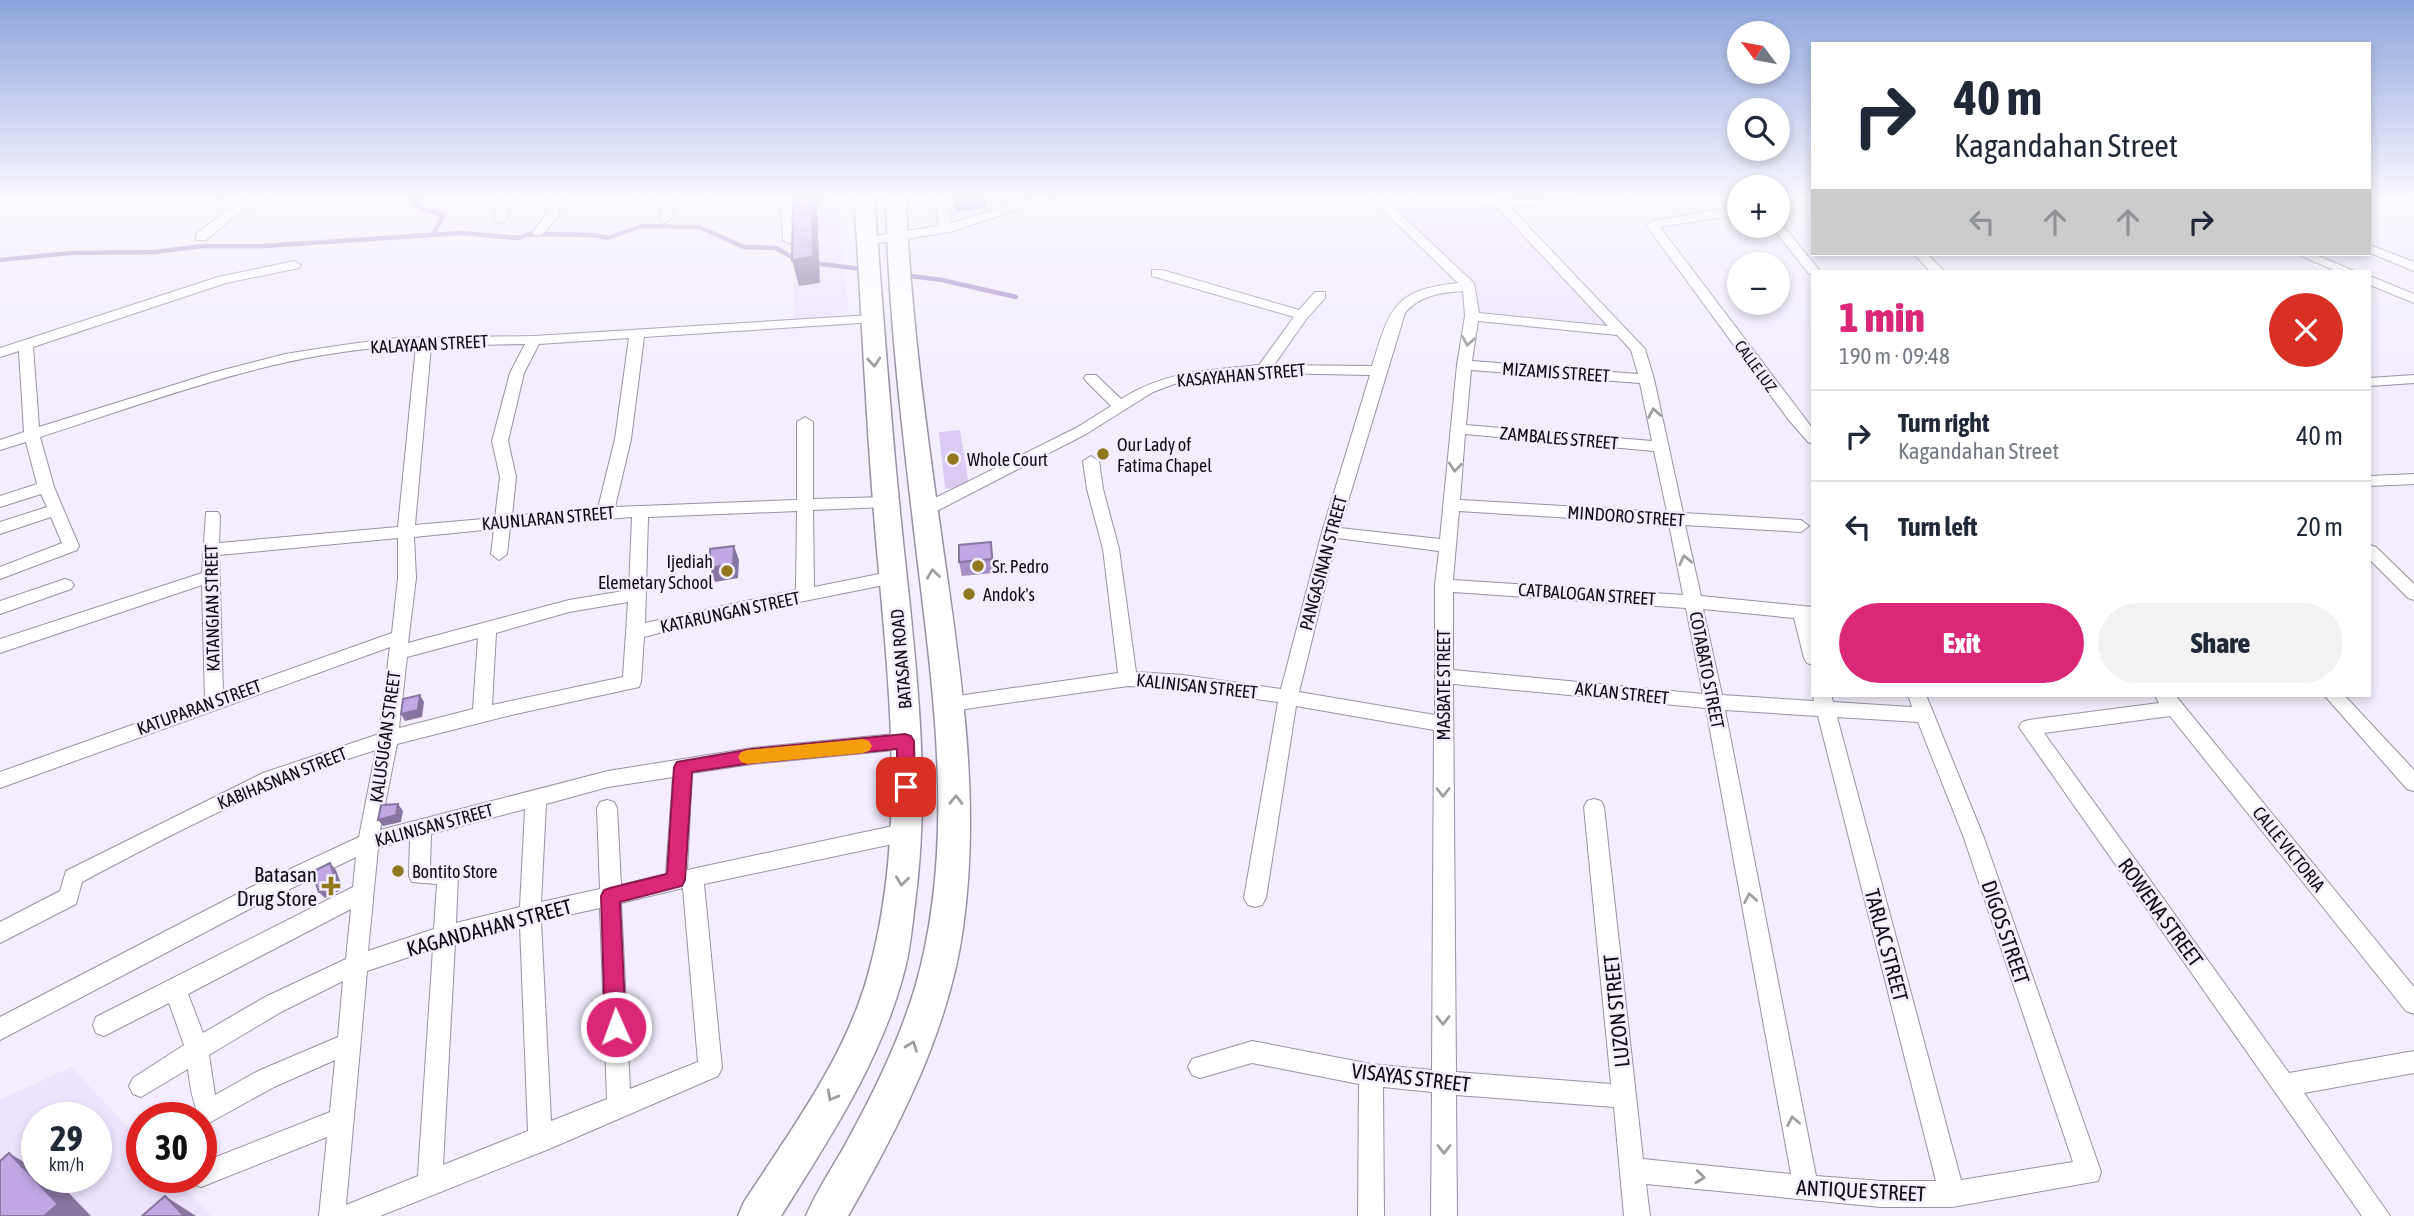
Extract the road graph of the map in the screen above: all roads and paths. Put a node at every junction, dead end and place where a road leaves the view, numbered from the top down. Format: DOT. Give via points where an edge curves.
graph roads {
  1 [pos="880,253"];
  2 [pos="884,253"];
  3 [pos="1434,253"];
  4 [pos="1547,253"];
  5 [pos="1674,253"];
  6 [pos="1799,253"];
  7 [pos="2379,253"];
  8 [pos="1922,256"];
  9 [pos="2308,256"];
  10 [pos="294,265"];
  11 [pos="2414,267"];
  12 [pos="1813,270"];
  13 [pos="1936,270"];
  14 [pos="2344,270"];
  15 [pos="1157,273"];
  16 [pos="2371,280"];
  17 [pos="1469,286"];
  18 [pos="1320,295"];
  19 [pos="2371,295"];
  20 [pos="2407,296"];
  21 [pos="1302,315"];
  22 [pos="1472,316"];
  23 [pos="871,319"];
  24 [pos="1621,331"];
  25 [pos="637,334"];
  26 [pos="534,340"];
  27 [pos="424,341"];
  28 [pos="26,345"];
  29 [pos="0,353"];
  30 [pos="1464,365"];
  31 [pos="1264,369"];
  32 [pos="1378,371"];
  33 [pos="1091,378"];
  34 [pos="1647,379"];
  35 [pos="2414,379"];
  36 [pos="2371,382"];
  37 [pos="1121,407"];
  38 [pos="805,422"];
  39 [pos="1458,429"];
  40 [pos="32,435"];
  41 [pos="1811,437"];
  42 [pos="0,445"];
  43 [pos="1660,447"];
  44 [pos="1091,461"];
  45 [pos="2414,479"];
  46 [pos="2371,481"];
  47 [pos="46,488"];
  48 [pos="0,502"];
  49 [pos="886,502"];
  50 [pos="1451,505"];
  51 [pos="806,507"];
  52 [pos="56,510"];
  53 [pos="925,510"];
  54 [pos="640,512"];
  55 [pos="605,513"];
  56 [pos="212,516"];
  57 [pos="1676,519"];
  58 [pos="504,521"];
  59 [pos="1801,526"];
  60 [pos="0,528"];
  61 [pos="406,531"];
  62 [pos="1330,532"];
  63 [pos="1448,546"];
  64 [pos="211,550"];
  65 [pos="2371,552"];
  66 [pos="499,554"];
  67 [pos="0,573"];
  68 [pos="210,576"];
  69 [pos="894,577"];
  70 [pos="65,584"];
  71 [pos="1444,585"];
  72 [pos="2414,594"];
  73 [pos="635,595"];
  74 [pos="805,596"];
  75 [pos="1694,601"];
  76 [pos="0,608"];
  77 [pos="1807,612"];
  78 [pos="487,628"];
  79 [pos="637,632"];
  80 [pos="1811,643"];
  81 [pos="398,645"];
  82 [pos="0,646"];
  83 [pos="1443,676"];
  84 [pos="1128,679"];
  85 [pos="1288,697"];
  86 [pos="2335,697"];
  87 [pos="214,701"];
  88 [pos="2169,701"];
  89 [pos="1713,702"];
  90 [pos="1824,702"];
  91 [pos="951,704"];
  92 [pos="1922,705"];
  93 [pos="482,715"];
  94 [pos="1443,724"];
  95 [pos="387,738"];
  96 [pos="905,741"];
  97 [pos="683,767"];
  98 [pos="0,780"];
  99 [pos="2414,783"];
  100 [pos="536,797"];
  101 [pos="1594,807"];
  102 [pos="607,808"];
  103 [pos="421,829"];
  104 [pos="907,832"];
  105 [pos="368,842"];
  106 [pos="685,879"];
  107 [pos="364,892"];
  108 [pos="610,896"];
  109 [pos="1255,898"];
  110 [pos="530,913"];
  111 [pos="0,933"];
  112 [pos="446,936"];
  113 [pos="357,965"];
  114 [pos="174,987"];
  115 [pos="2414,1004"];
  116 [pos="104,1025"];
  117 [pos="0,1029"];
  118 [pos="349,1043"];
  119 [pos="197,1049"];
  120 [pos="2414,1062"];
  121 [pos="1200,1067"];
  122 [pos="1371,1075"];
  123 [pos="1443,1082"];
  124 [pos="2284,1085"];
  125 [pos="141,1086"];
  126 [pos="1626,1096"];
  127 [pos="619,1106"];
  128 [pos="342,1119"];
  129 [pos="540,1140"];
  130 [pos="217,1168"];
  131 [pos="1632,1170"];
  132 [pos="2089,1172"];
  133 [pos="430,1185"];
  134 [pos="1806,1188"];
  135 [pos="1952,1194"];
  136 [pos="332,1216"];
  137 [pos="350,1216"];
  138 [pos="758,1216"];
  139 [pos="826,1216"];
  140 [pos="1371,1216"];
  141 [pos="1444,1216"];
  142 [pos="1637,1216"];
  143 [pos="2377,1216"];
  1 -- 23 [label="main road, BATASAN ROAD"];
  2 -- 53 [label="main road, BATASAN ROAD"];
  3 -- 17 [label="street"];
  4 -- 24 [label="street, COTABATO STREET"];
  5 -- 41 [label="street, CALLE LUZ"];
  6 -- 12 [label="street"];
  7 -- 11 [label="street"];
  8 -- 13 [label="street"];
  9 -- 14 [label="street"];
  10 -- 28 [label="street" via="223,280"];
  15 -- 21 [label="street"];
  16 -- 20 [label="street"];
  17 -- 22 [label="street, MASBATE STREET"];
  17 -- 32 [label="street, PANGASINAN STREET" via="1435,289 1406,301 1393,322"];
  18 -- 21 [label="street"];
  19 -- 20 [label="street"];
  21 -- 31 [label="street"];
  22 -- 24 [label="street"];
  22 -- 30 [label="street, MASBATE STREET, one-way"];
  23 -- 25 [label="street, KALAYAAN STREET"];
  23 -- 49 [label="main road, BATASAN ROAD, one-way"];
  24 -- 34 [label="street, COTABATO STREET" via="1638,349"];
  25 -- 26 [label="street, KALAYAAN STREET"];
  25 -- 55 [label="street" via="623,439"];
  26 -- 27 [label="street, KALAYAAN STREET"];
  26 -- 58 [label="street" via="517,373 500,441 508,477"];
  27 -- 40 [label="street, KALAYAAN STREET" via="285,358"];
  27 -- 61 [label="street, KALUSUGAN STREET"];
  28 -- 29 [label="street"];
  28 -- 40 [label="street"];
  30 -- 34 [label="street, MIZAMIS STREET"];
  30 -- 39 [label="street, MASBATE STREET"];
  31 -- 32 [label="street, KASAYAHAN STREET"];
  31 -- 37 [label="street, KASAYAHAN STREET" via="1174,379 1147,389"];
  32 -- 62 [label="street, PANGASINAN STREET"];
  33 -- 37 [label="street"];
  43 -- 34 [label="street, COTABATO STREET, one-way"];
  35 -- 36 [label="street"];
  37 -- 53 [label="street, KASAYAHAN STREET"];
  38 -- 51 [label="street"];
  39 -- 43 [label="street, ZAMBALES STREET"];
  39 -- 50 [label="street, MASBATE STREET, one-way"];
  40 -- 42 [label="street, KALAYAAN STREET"];
  40 -- 47 [label="street"];
  43 -- 57 [label="street, COTABATO STREET"];
  44 -- 84 [label="street" via="1111,549"];
  45 -- 46 [label="street"];
  47 -- 48 [label="street"];
  47 -- 52 [label="street"];
  49 -- 51 [label="street, KAUNLARAN STREET"];
  49 -- 69 [label="main road, BATASAN ROAD"];
  50 -- 57 [label="street, MINDORO STREET"];
  50 -- 63 [label="street, MASBATE STREET"];
  51 -- 54 [label="street, KAUNLARAN STREET"];
  51 -- 74 [label="street"];
  52 -- 60 [label="street"];
  52 -- 67 [label="street" via="71,546"];
  91 -- 53 [label="main road, BATASAN ROAD, one-way"];
  54 -- 55 [label="street, KAUNLARAN STREET"];
  54 -- 73 [label="street, KATARUNGAN STREET"];
  55 -- 58 [label="street, KAUNLARAN STREET"];
  56 -- 64 [label="street, KATANGIAN STREET"];
  57 -- 59 [label="street, MINDORO STREET"];
  75 -- 57 [label="street, COTABATO STREET, one-way"];
  58 -- 61 [label="street, KAUNLARAN STREET"];
  58 -- 66 [label="street"];
  61 -- 64 [label="street, KAUNLARAN STREET"];
  61 -- 81 [label="street, KALUSUGAN STREET" via="407,578"];
  62 -- 63 [label="street"];
  62 -- 85 [label="street, PANGASINAN STREET"];
  63 -- 71 [label="street, MASBATE STREET"];
  64 -- 68 [label="street, KATANGIAN STREET"];
  65 -- 72 [label="street"];
  68 -- 82 [label="street"];
  68 -- 87 [label="street, KATANGIAN STREET"];
  69 -- 74 [label="street, KATARUNGAN STREET"];
  69 -- 96 [label="main road, BATASAN ROAD"];
  70 -- 76 [label="street"];
  71 -- 75 [label="street, CATBALOGAN STREET"];
  71 -- 83 [label="street, MASBATE STREET"];
  73 -- 78 [label="street" via="569,606"];
  73 -- 79 [label="street, KATARUNGAN STREET"];
  74 -- 79 [label="street, KATARUNGAN STREET"];
  75 -- 77 [label="street, CATBALOGAN STREET"];
  75 -- 89 [label="street, COTABATO STREET"];
  77 -- 80 [label="street"];
  78 -- 81 [label="street"];
  78 -- 93 [label="street"];
  79 -- 93 [label="street, KABIHASNAN STREET" via="632,682"];
  81 -- 87 [label="street, KATUPARAN STREET"];
  81 -- 95 [label="street, KALUSUGAN STREET"];
  83 -- 89 [label="street, AKLAN STREET"];
  83 -- 94 [label="street, MASBATE STREET"];
  84 -- 85 [label="street, KALINISAN STREET"];
  84 -- 91 [label="street, KALINISAN STREET"];
  85 -- 94 [label="street, KALINISAN STREET"];
  85 -- 109 [label="street, PANGASINAN STREET"];
  86 -- 99 [label="street"];
  87 -- 98 [label="street, KATUPARAN STREET"];
  88 -- 115 [label="street, CALLE VICTORIA"];
  88 -- 124 [label="street, ROWENA STREET" via="2029,727"];
  89 -- 90 [label="street, AKLAN STREET"];
  134 -- 89 [label="street, COTABATO STREET, one-way"];
  90 -- 92 [label="street, AKLAN STREET"];
  90 -- 135 [label="street, TARLAC STREET"];
  139 -- 91 [label="main road, BATASAN ROAD, one-way" via="883,1116 933,985 956,845"];
  92 -- 132 [label="street, DIGOS STREET" via="1974,838"];
  93 -- 95 [label="street, KABIHASNAN STREET"];
  94 -- 123 [label="street, MASBATE STREET, one-way"];
  95 -- 105 [label="street, KALUSUGAN STREET"];
  95 -- 111 [label="street, KABIHASNAN STREET" via="310,763 116,853 73,877 69,897"];
  96 -- 97 [label="street, KALINISAN STREET"];
  96 -- 104 [label="main road, BATASAN ROAD"];
  97 -- 100 [label="street, KALINISAN STREET"];
  97 -- 106 [label="street"];
  100 -- 103 [label="street, KALINISAN STREET"];
  100 -- 110 [label="street"];
  101 -- 126 [label="street, LUZON STREET"];
  102 -- 108 [label="street"];
  103 -- 105 [label="street, KALINISAN STREET"];
  103 -- 112 [label="street" via="419,876 448,875"];
  104 -- 106 [label="street, KAGANDAHAN STREET"];
  104 -- 138 [label="main road, BATASAN ROAD, one-way" via="885,976 864,1032 832,1097"];
  105 -- 107 [label="street, KALUSUGAN STREET"];
  105 -- 117 [label="street, KALINISAN STREET" via="252,897"];
  106 -- 108 [label="street, KAGANDAHAN STREET"];
  106 -- 127 [label="street" via="710,1068"];
  107 -- 113 [label="street, KALUSUGAN STREET"];
  107 -- 114 [label="street"];
  108 -- 110 [label="street, KAGANDAHAN STREET"];
  108 -- 127 [label="street"];
  110 -- 112 [label="street, KAGANDAHAN STREET"];
  110 -- 129 [label="street"];
  112 -- 113 [label="street, KAGANDAHAN STREET"];
  112 -- 133 [label="street"];
  113 -- 118 [label="street, KALUSUGAN STREET"];
  113 -- 119 [label="street, KAGANDAHAN STREET" via="287,997"];
  114 -- 116 [label="street"];
  114 -- 119 [label="street"];
  118 -- 119 [label="street" via="266,1079 209,1111"];
  118 -- 128 [label="street, KALUSUGAN STREET"];
  119 -- 125 [label="street, KAGANDAHAN STREET"];
  120 -- 124 [label="street"];
  121 -- 122 [label="street, VISAYAS STREET" via="1252,1052"];
  122 -- 123 [label="street, VISAYAS STREET"];
  122 -- 140 [label="street"];
  123 -- 126 [label="street, VISAYAS STREET"];
  123 -- 141 [label="street, MASBATE STREET, one-way"];
  124 -- 143 [label="street, ROWENA STREET"];
  126 -- 131 [label="street, LUZON STREET"];
  127 -- 129 [label="street"];
  128 -- 130 [label="street"];
  128 -- 136 [label="street, KALUSUGAN STREET"];
  129 -- 133 [label="street"];
  131 -- 134 [label="street, ANTIQUE STREET, one-way"];
  131 -- 142 [label="street, LUZON STREET"];
  132 -- 135 [label="street, ANTIQUE STREET"];
  133 -- 137 [label="street"];
  134 -- 135 [label="street, ANTIQUE STREET"];
}
